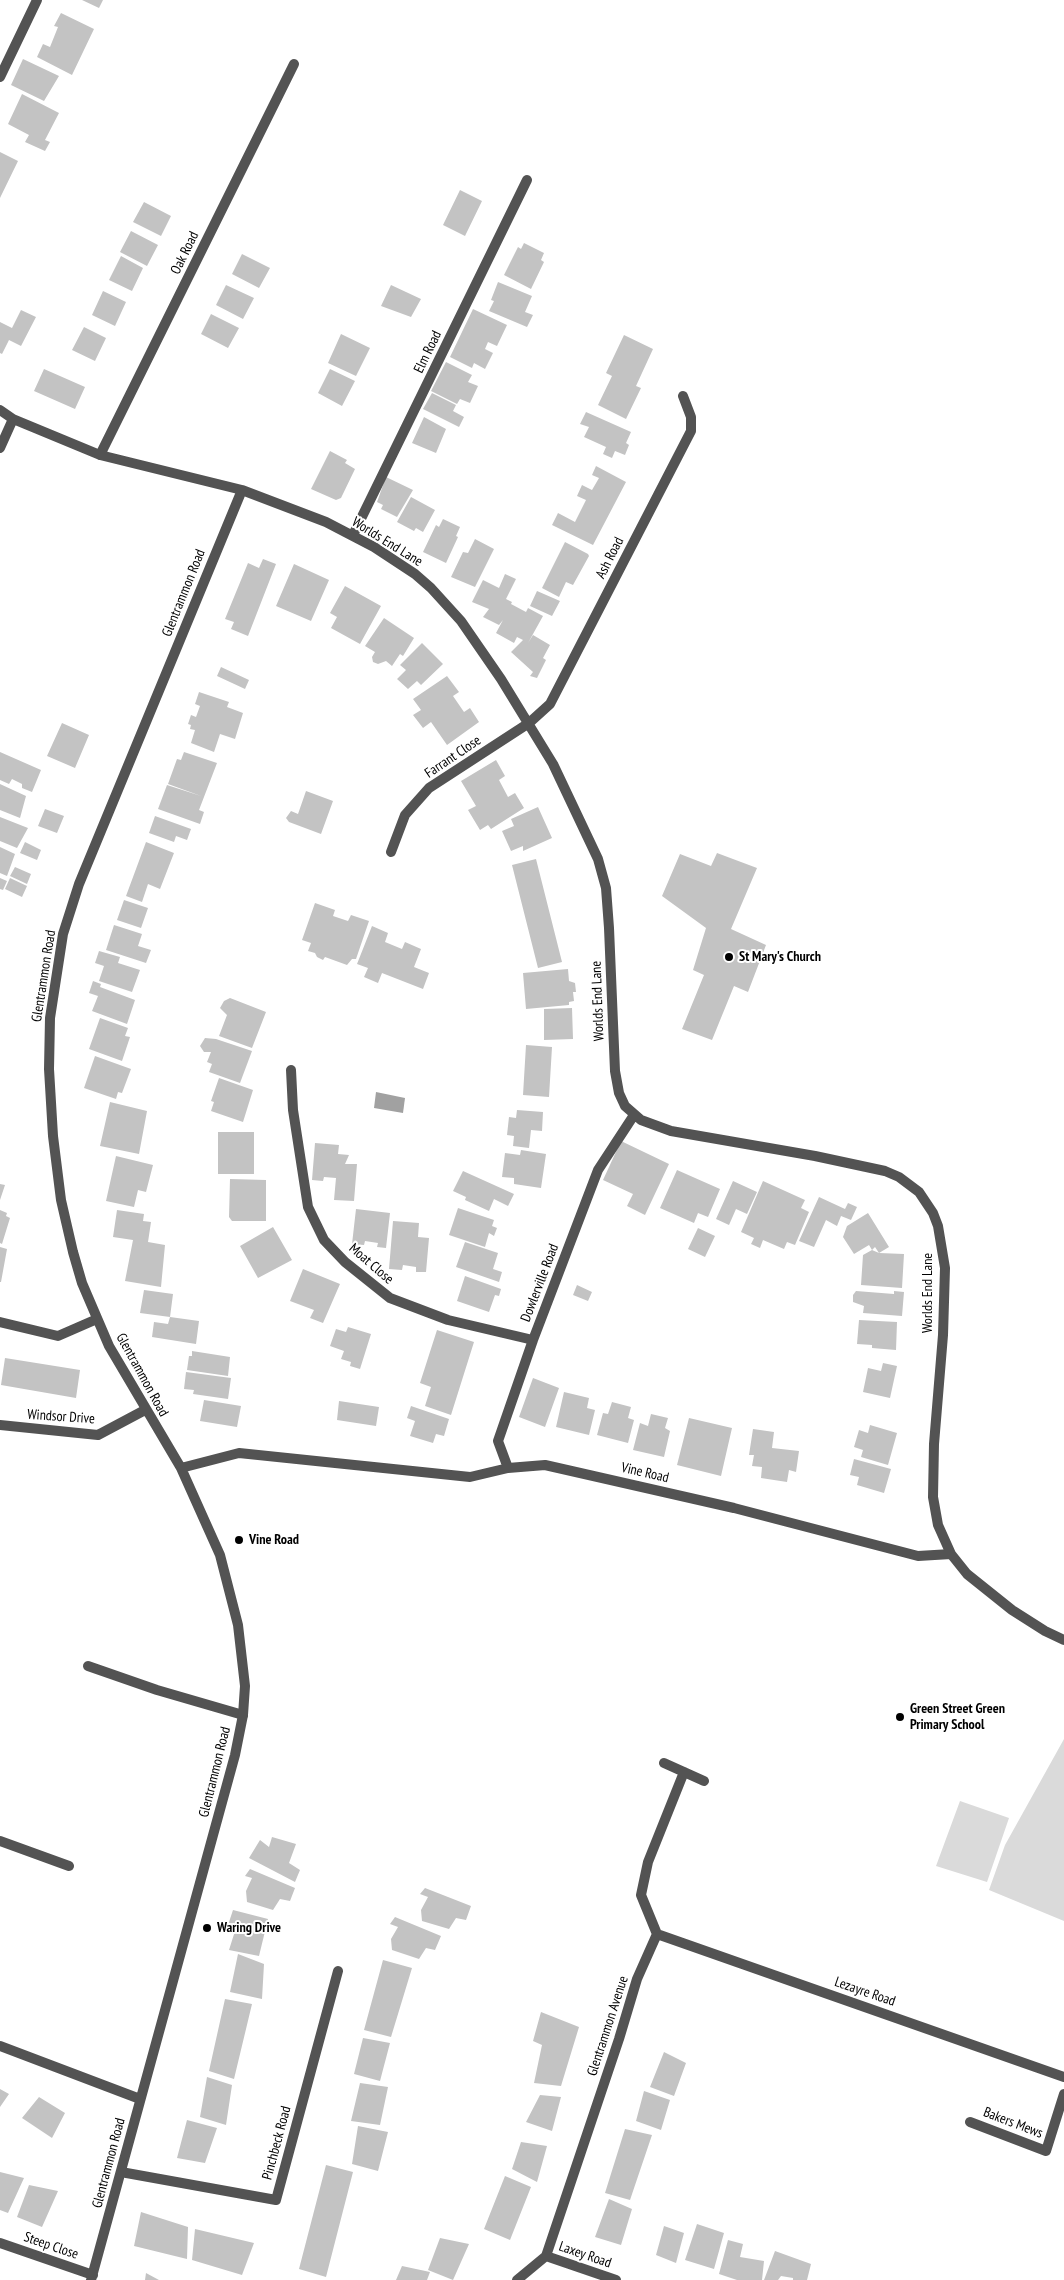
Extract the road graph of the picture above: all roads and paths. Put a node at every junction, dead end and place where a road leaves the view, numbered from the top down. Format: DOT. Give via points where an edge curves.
graph roads {
  1 [pos="37,0"];
  2 [pos="294,64"];
  3 [pos="0,77"];
  4 [pos="527,180"];
  5 [pos="683,396"];
  6 [pos="0,410"];
  7 [pos="13,419"];
  8 [pos="0,448"];
  9 [pos="100,455"];
  10 [pos="242,490"];
  11 [pos="353,535"];
  12 [pos="529,723"];
  13 [pos="391,852"];
  14 [pos="291,1070"];
  15 [pos="634,1115"];
  16 [pos="97,1319"];
  17 [pos="0,1322"];
  18 [pos="533,1340"];
  19 [pos="145,1410"];
  20 [pos="0,1425"];
  21 [pos="181,1468"];
  22 [pos="508,1468"];
  23 [pos="951,1554"];
  24 [pos="1064,1640"];
  25 [pos="88,1666"];
  26 [pos="243,1715"];
  27 [pos="664,1763"];
  28 [pos="684,1772"];
  29 [pos="704,1780"];
  30 [pos="0,1841"];
  31 [pos="69,1866"];
  32 [pos="657,1934"];
  33 [pos="338,1971"];
  34 [pos="0,2046"];
  35 [pos="1064,2077"];
  36 [pos="1064,2094"];
  37 [pos="140,2100"];
  38 [pos="970,2122"];
  39 [pos="122,2172"];
  40 [pos="0,2243"];
  41 [pos="546,2256"];
  42 [pos="92,2277"];
  43 [pos="517,2280"];
  44 [pos="616,2280"];
  1 -- 3 [label="street"];
  2 -- 9 [label="street, Oak Road"];
  4 -- 11 [label="street, Elm Road"];
  5 -- 12 [label="street, Ash Road" via="691,431 550,704"];
  6 -- 7 [label="street, Worlds End Lane"];
  7 -- 8 [label="street"];
  7 -- 9 [label="street, Worlds End Lane"];
  9 -- 10 [label="street, Worlds End Lane"];
  10 -- 11 [label="street, Worlds End Lane"];
  10 -- 16 [label="street, Glentrammon Road" via="79,884 63,934 50,1033 49,1086 53,1136 65,1224 82,1283"];
  11 -- 12 [label="street, Worlds End Lane" via="395,560 431,588 466,628"];
  12 -- 13 [label="street, Farrant Close" via="429,788 405,815"];
  12 -- 15 [label="street, Worlds End Lane" via="576,809 602,871 609,928 616,1084 625,1106"];
  14 -- 18 [label="street, Moat Close" via="308,1208 324,1240 345,1262 390,1298 448,1320"];
  15 -- 18 [label="street, Dowlerville Road" via="598,1170"];
  15 -- 23 [label="street, Worlds End Lane" via="672,1131 885,1171 910,1184 927,1202 938,1226 945,1268 933,1498 938,1525"];
  16 -- 17 [label="street" via="58,1336"];
  16 -- 19 [label="street, Glentrammon Road"];
  18 -- 22 [label="street, Dowlerville Road" via="498,1441"];
  19 -- 20 [label="street, Windsor Drive" via="98,1435"];
  19 -- 21 [label="street, Glentrammon Road"];
  21 -- 22 [label="street, Vine Road" via="239,1453 470,1477"];
  21 -- 26 [label="street, Glentrammon Road" via="227,1579 238,1625 245,1686"];
  22 -- 23 [label="street, Vine Road" via="545,1465 734,1508 918,1556"];
  23 -- 24 [label="street, Worlds End Lane" via="967,1574 989,1592 1036,1626"];
  25 -- 26 [label="street"];
  26 -- 37 [label="street, Glentrammon Road"];
  27 -- 28 [label="street"];
  28 -- 29 [label="street"];
  28 -- 32 [label="street" via="648,1862 641,1895"];
  30 -- 31 [label="street"];
  32 -- 35 [label="street, Lezayre Road"];
  32 -- 41 [label="street, Glentrammon Avenue" via="637,1979 620,2040"];
  33 -- 39 [label="street, Pinchbeck Road" via="276,2200"];
  34 -- 37 [label="street"];
  36 -- 38 [label="street, Bakers Mews" via="1046,2151"];
  37 -- 39 [label="street, Glentrammon Road"];
  39 -- 42 [label="street, Glentrammon Road"];
  40 -- 42 [label="street, Steep Close"];
  41 -- 43 [label="street"];
  41 -- 44 [label="street, Laxey Road"];
}
